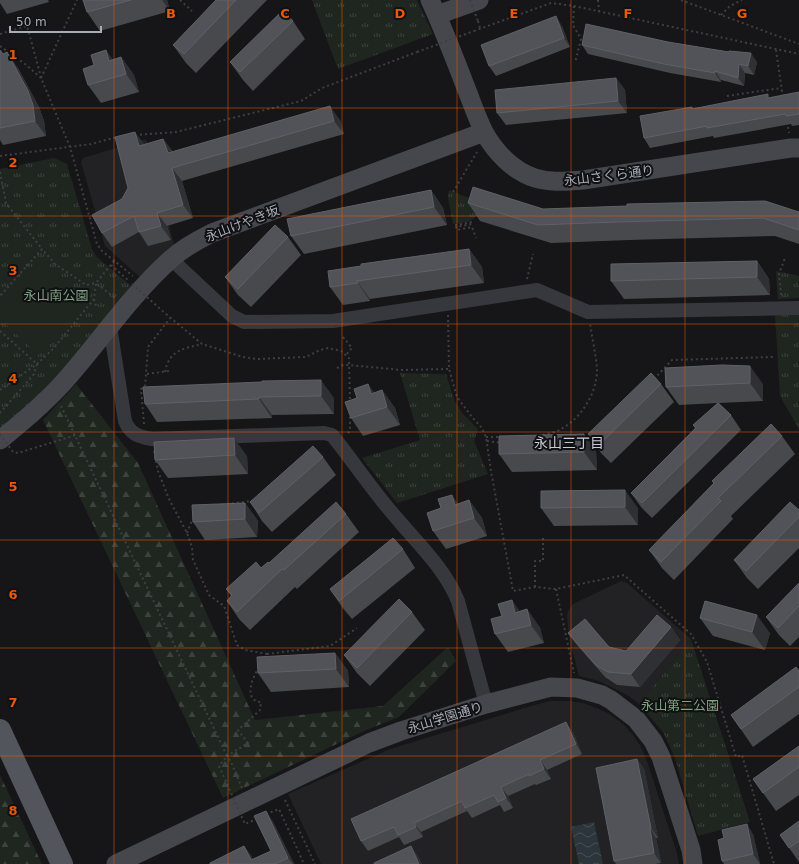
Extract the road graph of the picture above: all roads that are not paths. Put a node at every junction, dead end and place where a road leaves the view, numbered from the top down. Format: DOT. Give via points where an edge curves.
graph roads {
  1 [pos="479,0"];
  2 [pos="433,8"];
  3 [pos="484,132"];
  4 [pos="795,148"];
  5 [pos="171,259"];
  6 [pos="799,308"];
  7 [pos="110,327"];
  8 [pos="0,440"];
  9 [pos="486,704"];
  10 [pos="0,730"];
  11 [pos="62,864"];
  12 [pos="116,864"];
  13 [pos="693,864"];
  1 -- 2 [label="street"];
  2 -- 3 [label="street, 永山さくら通り"];
  3 -- 4 [label="street, 永山さくら通り" via="512,166 535,178 549,181 583,180"];
  3 -- 5 [label="street, 永山けやき坂" via="212,233 194,242"];
  5 -- 6 [label="street" via="232,316 244,322 333,322 537,290 588,312"];
  5 -- 7 [label="street, 永山けやき坂" via="138,285"];
  7 -- 8 [label="street, 永山けやき坂" via="55,392"];
  7 -- 9 [label="street" via="125,421 132,433 142,438 324,433 332,435 393,515 436,563 452,586"];
  9 -- 12 [label="street, 永山学園通り" via="369,743"];
  9 -- 13 [label="street, 永山学園通り" via="551,687 578,688 602,694 636,718 653,741 660,757"];
  10 -- 11 [label="main road"];
}
